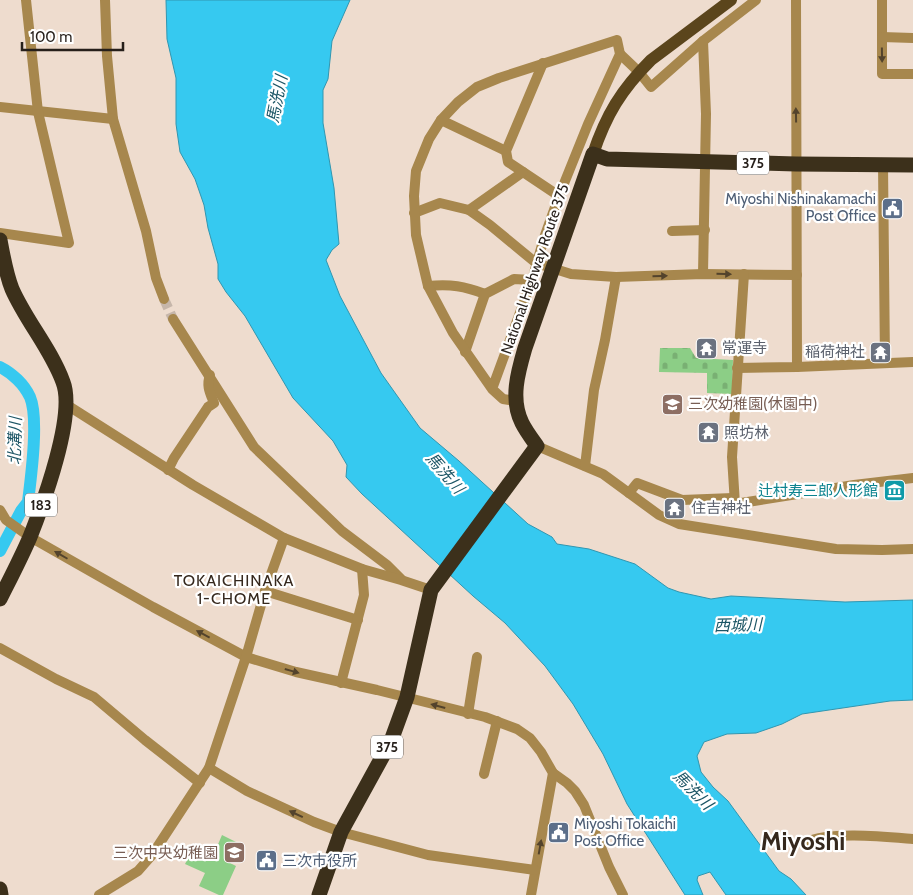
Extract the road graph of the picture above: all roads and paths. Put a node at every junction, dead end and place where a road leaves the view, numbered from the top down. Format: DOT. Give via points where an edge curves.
graph roads {
  1 [pos="26,0"];
  2 [pos="105,0"];
  3 [pos="731,0"];
  4 [pos="756,0"];
  5 [pos="796,0"];
  6 [pos="882,0"];
  7 [pos="882,37"];
  8 [pos="913,38"];
  9 [pos="703,41"];
  10 [pos="620,54"];
  11 [pos="543,63"];
  12 [pos="639,72"];
  13 [pos="913,74"];
  14 [pos="0,107"];
  15 [pos="38,112"];
  16 [pos="114,119"];
  17 [pos="441,120"];
  18 [pos="506,151"];
  19 [pos="593,154"];
  20 [pos="705,162"];
  21 [pos="796,164"];
  22 [pos="883,164"];
  23 [pos="913,165"];
  24 [pos="523,172"];
  25 [pos="559,196"];
  26 [pos="469,210"];
  27 [pos="414,213"];
  28 [pos="705,230"];
  29 [pos="672,232"];
  30 [pos="0,233"];
  31 [pos="0,240"];
  32 [pos="536,264"];
  33 [pos="553,268"];
  34 [pos="703,274"];
  35 [pos="744,274"];
  36 [pos="797,275"];
  37 [pos="616,278"];
  38 [pos="532,280"];
  39 [pos="428,286"];
  40 [pos="485,294"];
  41 [pos="164,299"];
  42 [pos="173,319"];
  43 [pos="465,352"];
  44 [pos="913,362"];
  45 [pos="885,363"];
  46 [pos="797,367"];
  47 [pos="737,368"];
  48 [pos="210,375"];
  49 [pos="492,389"];
  50 [pos="516,401"];
  51 [pos="67,405"];
  52 [pos="534,451"];
  53 [pos="585,466"];
  54 [pos="168,470"];
  55 [pos="913,478"];
  56 [pos="628,493"];
  57 [pos="733,498"];
  58 [pos="0,510"];
  59 [pos="5,520"];
  60 [pos="24,534"];
  61 [pos="284,538"];
  62 [pos="913,549"];
  63 [pos="362,569"];
  64 [pos="401,580"];
  65 [pos="435,585"];
  66 [pos="265,591"];
  67 [pos="0,599"];
  68 [pos="358,620"];
  69 [pos="0,648"];
  70 [pos="246,657"];
  71 [pos="477,657"];
  72 [pos="341,682"];
  73 [pos="407,697"];
  74 [pos="468,714"];
  75 [pos="497,721"];
  76 [pos="208,768"];
  77 [pos="553,773"];
  78 [pos="484,774"];
  79 [pos="200,783"];
  80 [pos="341,832"];
  81 [pos="913,839"];
  82 [pos="807,842"];
  83 [pos="536,870"];
  84 [pos="0,888"];
  85 [pos="1,894"];
  86 [pos="99,895"];
  87 [pos="319,895"];
  88 [pos="531,895"];
  89 [pos="623,895"];
  1 -- 15 [label="street"];
  2 -- 16 [label="street"];
  3 -- 12 [label="main road"];
  4 -- 9 [label="street"];
  21 -- 5 [label="street, one-way"];
  6 -- 7 [label="street"];
  7 -- 8 [label="street"];
  7 -- 13 [label="street, one-way" via="882,74"];
  9 -- 12 [label="street" via="652,87"];
  9 -- 20 [label="street"];
  10 -- 11 [label="street" via="617,40"];
  10 -- 12 [label="street"];
  10 -- 25 [label="street"];
  11 -- 17 [label="street" via="477,87"];
  11 -- 18 [label="street"];
  12 -- 19 [label="main road" via="609,113"];
  14 -- 15 [label="street"];
  15 -- 16 [label="street"];
  15 -- 30 [label="street" via="69,243"];
  16 -- 41 [label="street"];
  17 -- 18 [label="street"];
  17 -- 27 [label="street" via="429,138 416,170"];
  18 -- 24 [label="street" via="508,162"];
  19 -- 20 [label="highway, 375" via="607,159"];
  19 -- 33 [label="highway, National Highway Route 375"];
  20 -- 21 [label="highway, 375"];
  20 -- 28 [label="street"];
  21 -- 22 [label="highway, 375"];
  21 -- 36 [label="street"];
  22 -- 23 [label="highway, 375"];
  22 -- 45 [label="street"];
  24 -- 25 [label="street"];
  24 -- 26 [label="street"];
  25 -- 32 [label="street"];
  26 -- 27 [label="street" via="440,203"];
  26 -- 32 [label="street"];
  27 -- 39 [label="street"];
  28 -- 29 [label="street"];
  28 -- 34 [label="street"];
  31 -- 51 [label="highway, 183" via="12,289 58,370"];
  32 -- 33 [label="street"];
  32 -- 38 [label="street"];
  33 -- 37 [label="street" via="571,274"];
  33 -- 50 [label="highway, National Highway Route 375" via="525,348"];
  34 -- 35 [label="street, one-way"];
  37 -- 34 [label="street, one-way"];
  35 -- 36 [label="street"];
  35 -- 47 [label="street"];
  36 -- 46 [label="street"];
  37 -- 53 [label="street" via="594,390"];
  38 -- 40 [label="street" via="514,279"];
  38 -- 49 [label="street"];
  39 -- 40 [label="street" via="466,287"];
  39 -- 43 [label="street"];
  40 -- 43 [label="street"];
  42 -- 48 [label="street"];
  43 -- 49 [label="street"];
  44 -- 45 [label="street"];
  45 -- 46 [label="street"];
  46 -- 47 [label="street"];
  47 -- 57 [label="street"];
  48 -- 54 [label="street" via="208,388 214,403 208,407"];
  48 -- 64 [label="street" via="254,447 342,531 387,565"];
  49 -- 50 [label="street" via="503,399"];
  50 -- 52 [label="highway, National Highway Route 375"];
  51 -- 54 [label="street"];
  51 -- 60 [label="highway, 183" via="58,451"];
  52 -- 53 [label="street"];
  52 -- 65 [label="highway, 375"];
  53 -- 56 [label="street" via="603,474"];
  54 -- 61 [label="street"];
  55 -- 57 [label="street" via="735,504"];
  56 -- 57 [label="street" via="638,483 682,500"];
  56 -- 62 [label="street" via="659,515 679,524 836,549"];
  58 -- 59 [label="street"];
  59 -- 60 [label="street"];
  60 -- 67 [label="highway, 183"];
  70 -- 60 [label="street, one-way"];
  61 -- 63 [label="street"];
  61 -- 66 [label="street"];
  63 -- 64 [label="street"];
  63 -- 68 [label="street" via="364,595"];
  64 -- 65 [label="street"];
  65 -- 73 [label="highway, 375"];
  66 -- 68 [label="street"];
  66 -- 70 [label="street"];
  68 -- 72 [label="street"];
  69 -- 79 [label="street" via="94,697"];
  70 -- 72 [label="street, one-way"];
  70 -- 76 [label="street"];
  71 -- 74 [label="street"];
  72 -- 73 [label="street"];
  74 -- 73 [label="street, one-way"];
  73 -- 80 [label="highway, 375" via="391,741"];
  74 -- 75 [label="street"];
  75 -- 77 [label="street" via="530,738"];
  75 -- 78 [label="street"];
  76 -- 79 [label="street"];
  80 -- 76 [label="street, one-way" via="247,791"];
  83 -- 77 [label="street, one-way"];
  77 -- 89 [label="street" via="567,783 584,805"];
  79 -- 86 [label="street" via="138,871"];
  80 -- 83 [label="street" via="428,855"];
  80 -- 87 [label="highway, 375"];
  81 -- 82 [label="street" via="831,836"];
  83 -- 88 [label="street"];
  84 -- 85 [label="highway"];
}
